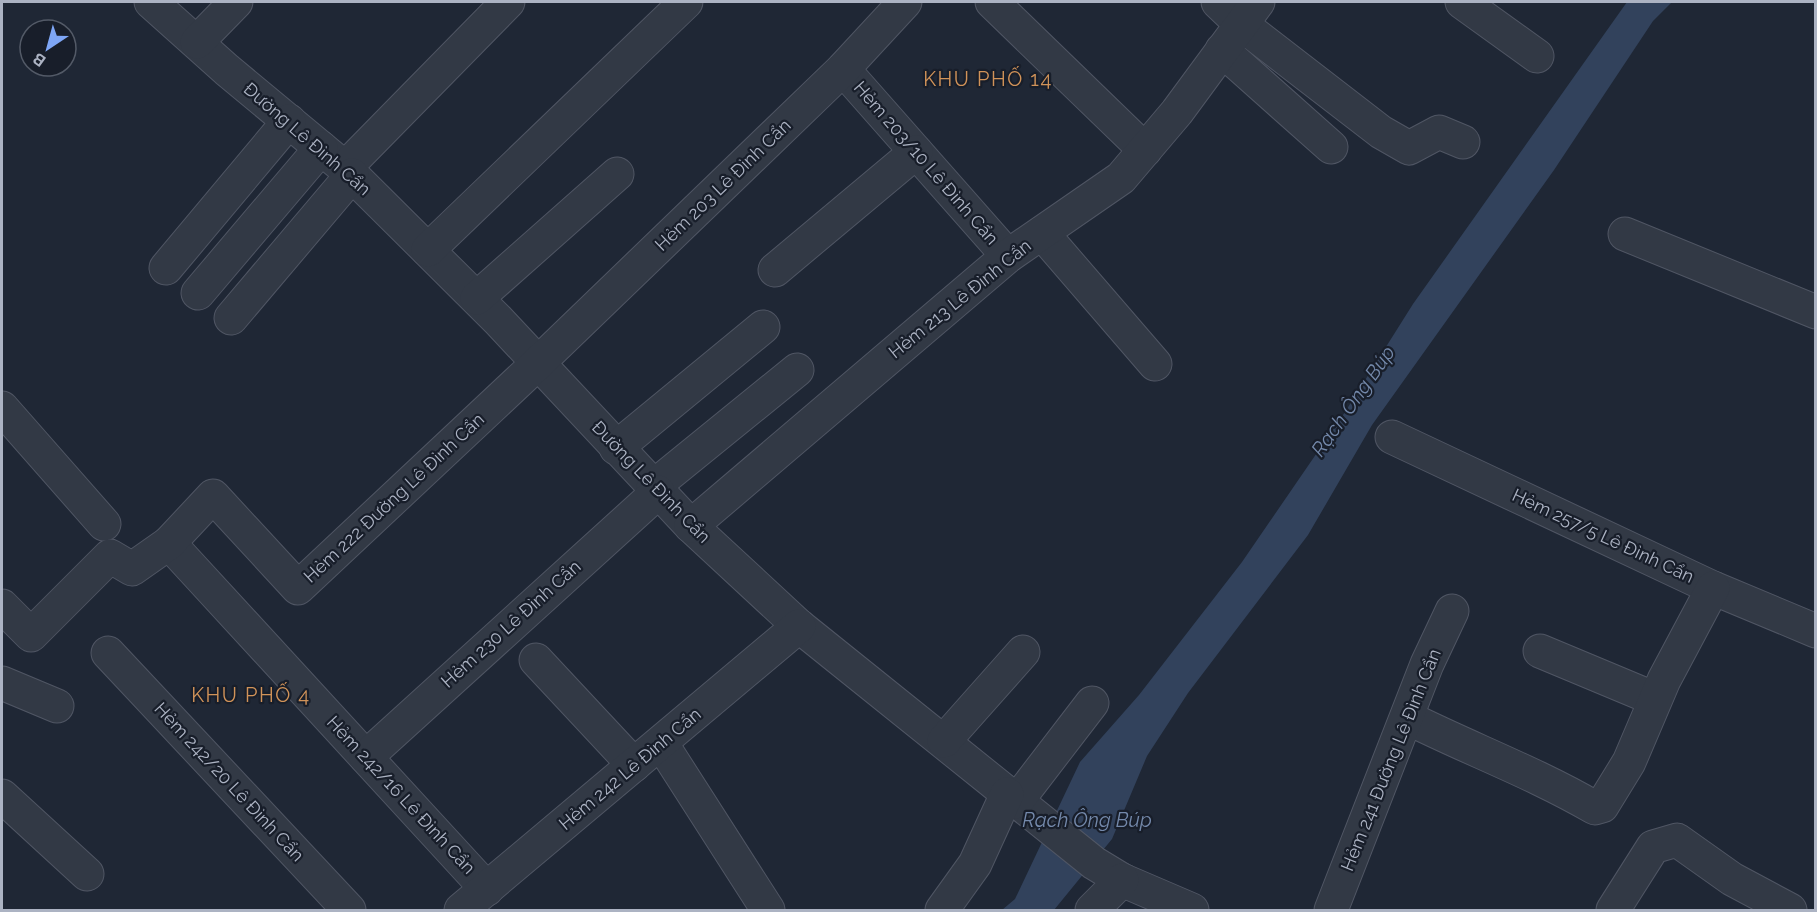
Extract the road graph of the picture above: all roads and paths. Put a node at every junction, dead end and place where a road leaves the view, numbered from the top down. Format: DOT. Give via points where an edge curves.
graph roads {
  1 [pos="151,2"];
  2 [pos="236,2"];
  3 [pos="508,2"];
  4 [pos="686,2"];
  5 [pos="904,2"];
  6 [pos="992,2"];
  7 [pos="1462,2"];
  8 [pos="1235,19"];
  9 [pos="197,42"];
  10 [pos="1537,56"];
  11 [pos="843,69"];
  12 [pos="289,121"];
  13 [pos="1463,142"];
  14 [pos="1331,147"];
  15 [pos="1145,150"];
  16 [pos="916,152"];
  17 [pos="340,163"];
  18 [pos="617,174"];
  19 [pos="1042,233"];
  20 [pos="1625,234"];
  21 [pos="428,250"];
  22 [pos="1008,256"];
  23 [pos="166,268"];
  24 [pos="775,270"];
  25 [pos="198,293"];
  26 [pos="477,298"];
  27 [pos="1815,312"];
  28 [pos="231,318"];
  29 [pos="763,327"];
  30 [pos="537,364"];
  31 [pos="1155,364"];
  32 [pos="797,370"];
  33 [pos="2,408"];
  34 [pos="1392,437"];
  35 [pos="616,448"];
  36 [pos="655,489"];
  37 [pos="104,524"];
  38 [pos="691,526"];
  39 [pos="169,543"];
  40 [pos="1713,588"];
  41 [pos="2,606"];
  42 [pos="1452,611"];
  43 [pos="799,626"];
  44 [pos="1815,631"];
  45 [pos="1540,651"];
  46 [pos="1023,652"];
  47 [pos="108,653"];
  48 [pos="536,660"];
  49 [pos="2,683"];
  50 [pos="1656,699"];
  51 [pos="1092,703"];
  52 [pos="57,706"];
  53 [pos="1408,718"];
  54 [pos="944,741"];
  55 [pos="661,743"];
  56 [pos="366,757"];
  57 [pos="634,765"];
  58 [pos="2,796"];
  59 [pos="1016,802"];
  60 [pos="87,874"];
  61 [pos="1122,880"];
  62 [pos="487,889"];
  63 [pos="350,910"];
  64 [pos="461,910"];
  65 [pos="768,910"];
  66 [pos="942,910"];
  67 [pos="1092,910"];
  68 [pos="1192,910"];
  69 [pos="1332,910"];
  70 [pos="1613,910"];
  71 [pos="1790,910"];
  1 -- 9 [label="street, Đường Lê Đình Cẩn"];
  2 -- 9 [label="street"];
  3 -- 17 [label="street"];
  4 -- 21 [label="street"];
  5 -- 11 [label="street, Hẻm 203 Lê Đình Cẩn"];
  6 -- 15 [label="street"];
  7 -- 10 [label="street"];
  8 -- 13 [label="street" via="1381,132 1409,148 1439,132"];
  8 -- 14 [label="street"];
  8 -- 15 [label="street, Hẻm 213 Lê Đình Cẩn" via="1177,112"];
  9 -- 12 [label="street, Đường Lê Đình Cẩn"];
  11 -- 16 [label="street, Hẻm 203/10 Lê Đình Cẩn"];
  11 -- 30 [label="street, Hẻm 203 Lê Đình Cẩn"];
  12 -- 17 [label="street, Đường Lê Đình Cẩn"];
  12 -- 23 [label="street"];
  15 -- 19 [label="street, Hẻm 213 Lê Đình Cẩn" via="1121,178"];
  16 -- 22 [label="street, Hẻm 203/10 Lê Đình Cẩn"];
  16 -- 24 [label="street"];
  17 -- 21 [label="street, Đường Lê Đình Cẩn"];
  17 -- 25 [label="street"];
  17 -- 28 [label="street"];
  18 -- 26 [label="street"];
  19 -- 22 [label="street, Hẻm 213 Lê Đình Cẩn"];
  19 -- 31 [label="street"];
  20 -- 27 [label="street"];
  21 -- 26 [label="street, Đường Lê Đình Cẩn"];
  22 -- 38 [label="street, Hẻm 213 Lê Đình Cẩn"];
  26 -- 30 [label="street, Đường Lê Đình Cẩn"];
  29 -- 35 [label="street"];
  30 -- 35 [label="street, Đường Lê Đình Cẩn"];
  30 -- 39 [label="street, Hẻm 222 Đường Lê Đình Cẩn" via="298,588 213,496"];
  32 -- 36 [label="street, Hẻm 230 Lê Đình Cẩn"];
  33 -- 37 [label="street"];
  34 -- 40 [label="street, Hẻm 257/5 Lê Đình Cẩn"];
  35 -- 36 [label="street, Đường Lê Đình Cẩn"];
  36 -- 38 [label="street, Đường Lê Đình Cẩn"];
  36 -- 56 [label="street, Hẻm 230 Lê Đình Cẩn"];
  38 -- 43 [label="street, Đường Lê Đình Cẩn"];
  39 -- 41 [label="street, Hẻm 222 Đường Lê Đình Cẩn" via="132,568 110,556 31,635"];
  39 -- 56 [label="street, Hẻm 242/16 Lê Đình Cẩn"];
  40 -- 44 [label="street, Hẻm 257/5 Lê Đình Cẩn"];
  40 -- 50 [label="street"];
  42 -- 53 [label="street, Hẻm 241 Đường Lê Đình Cẩn"];
  43 -- 54 [label="street, Đường Lê Đình Cẩn"];
  43 -- 55 [label="street, Hẻm 242 Lê Đình Cẩn"];
  45 -- 50 [label="street"];
  46 -- 54 [label="street"];
  47 -- 63 [label="street, Hẻm 242/20 Lê Đình Cẩn"];
  48 -- 57 [label="street"];
  49 -- 52 [label="street"];
  50 -- 53 [label="street" via="1629,762 1605,803 1595,807"];
  51 -- 59 [label="street"];
  53 -- 69 [label="street, Hẻm 241 Đường Lê Đình Cẩn"];
  54 -- 59 [label="street, Đường Lê Đình Cẩn"];
  55 -- 57 [label="street, Hẻm 242 Lê Đình Cẩn"];
  55 -- 65 [label="street"];
  56 -- 62 [label="street, Hẻm 242/16 Lê Đình Cẩn"];
  57 -- 62 [label="street, Hẻm 242 Lê Đình Cẩn"];
  58 -- 60 [label="street"];
  59 -- 61 [label="street, Đường Lê Đình Cẩn"];
  59 -- 66 [label="street"];
  61 -- 67 [label="street"];
  61 -- 68 [label="street, Đường Lê Đình Cẩn"];
  62 -- 64 [label="street, Hẻm 242 Lê Đình Cẩn"];
  70 -- 71 [label="street" via="1653,847 1677,840 1732,879"];
}
